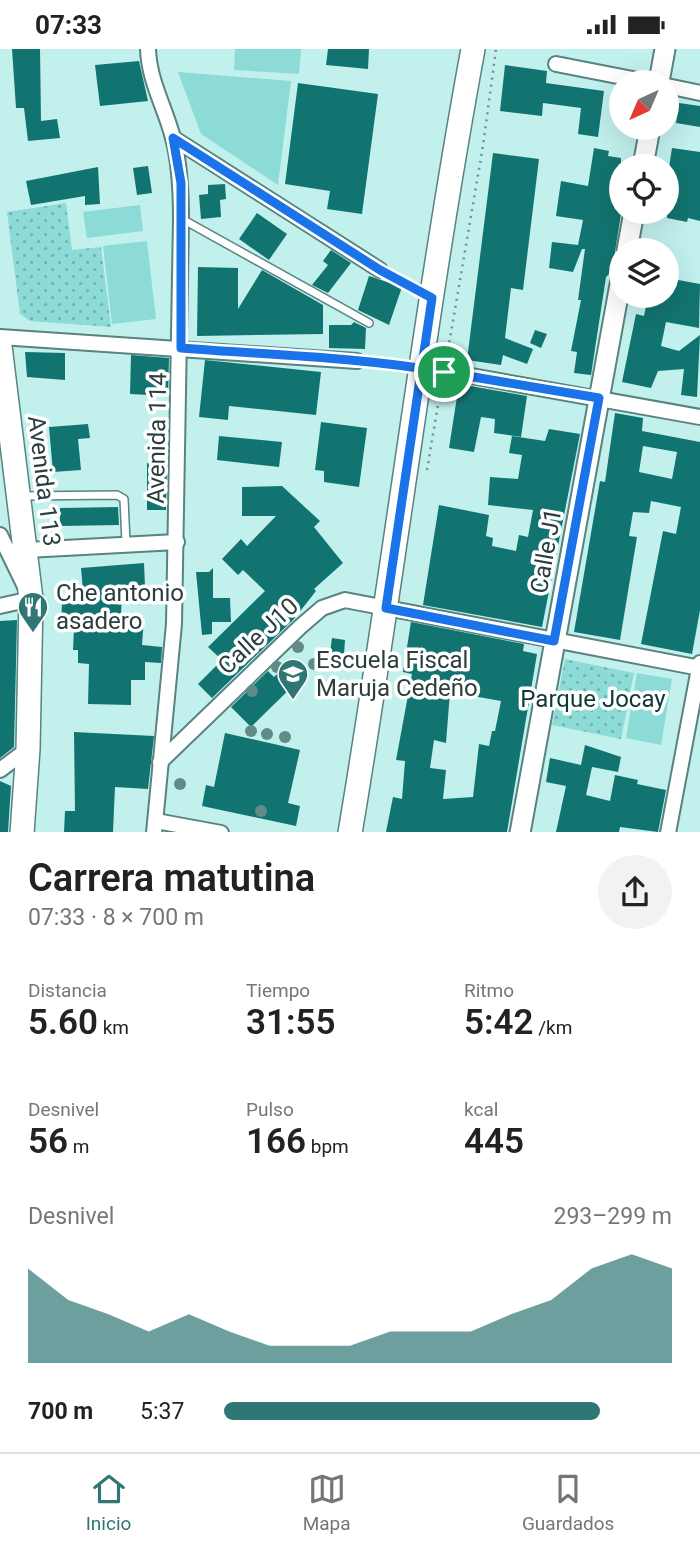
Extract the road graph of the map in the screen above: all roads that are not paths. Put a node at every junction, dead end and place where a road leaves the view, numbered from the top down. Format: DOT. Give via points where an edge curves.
graph roads {
  1 [pos="148,49"];
  2 [pos="473,49"];
  3 [pos="665,49"];
  4 [pos="556,64"];
  5 [pos="661,70"];
  6 [pos="609,74"];
  7 [pos="679,89"];
  8 [pos="700,93"];
  9 [pos="173,138"];
  10 [pos="181,219"];
  11 [pos="380,270"];
  12 [pos="616,308"];
  13 [pos="369,323"];
  14 [pos="0,337"];
  15 [pos="0,347"];
  16 [pos="181,348"];
  17 [pos="357,361"];
  18 [pos="421,367"];
  19 [pos="599,398"];
  20 [pos="700,417"];
  21 [pos="20,496"];
  22 [pos="0,535"];
  23 [pos="177,542"];
  24 [pos="126,543"];
  25 [pos="17,550"];
  26 [pos="30,599"];
  27 [pos="0,606"];
  28 [pos="386,608"];
  29 [pos="554,641"];
  30 [pos="700,666"];
  31 [pos="28,749"];
  32 [pos="160,762"];
  33 [pos="0,770"];
  34 [pos="155,827"];
  35 [pos="22,832"];
  36 [pos="221,832"];
  37 [pos="350,832"];
  38 [pos="520,832"];
  39 [pos="668,832"];
  1 -- 9 [label="street, Avenida 114" via="155,92"];
  2 -- 18 [label="main road"];
  3 -- 5 [label="street"];
  4 -- 6 [label="street"];
  7 -- 8 [label="street"];
  9 -- 10 [label="street, Avenida 114" via="181,183"];
  9 -- 11 [label="street"];
  10 -- 13 [label="lane"];
  10 -- 16 [label="street, Avenida 114"];
  12 -- 19 [label="street, Calle J1"];
  14 -- 16 [label="street"];
  15 -- 21 [label="main road, Avenida 113"];
  16 -- 17 [label="street"];
  16 -- 23 [label="street, Avenida 114"];
  18 -- 19 [label="street"];
  18 -- 28 [label="main road"];
  19 -- 20 [label="street"];
  19 -- 29 [label="street, Calle J1"];
  21 -- 24 [label="lane" via="117,495 124,499"];
  21 -- 25 [label="main road, Avenida 113"];
  22 -- 25 [label="street"];
  23 -- 24 [label="street"];
  23 -- 32 [label="street, Avenida 114"];
  24 -- 25 [label="street"];
  25 -- 26 [label="main road, Avenida 113"];
  26 -- 27 [label="street"];
  26 -- 31 [label="main road, Avenida 113"];
  28 -- 29 [label="street, Calle J10"];
  28 -- 32 [label="street, Calle J10" via="345,600 322,608"];
  28 -- 37 [label="main road"];
  29 -- 30 [label="street, Calle J10"];
  29 -- 38 [label="street, Calle J1"];
  30 -- 39 [label="street"];
  31 -- 33 [label="street"];
  31 -- 35 [label="main road, Avenida 113"];
  32 -- 34 [label="street, Avenida 114"];
  34 -- 36 [label="street"];
}
